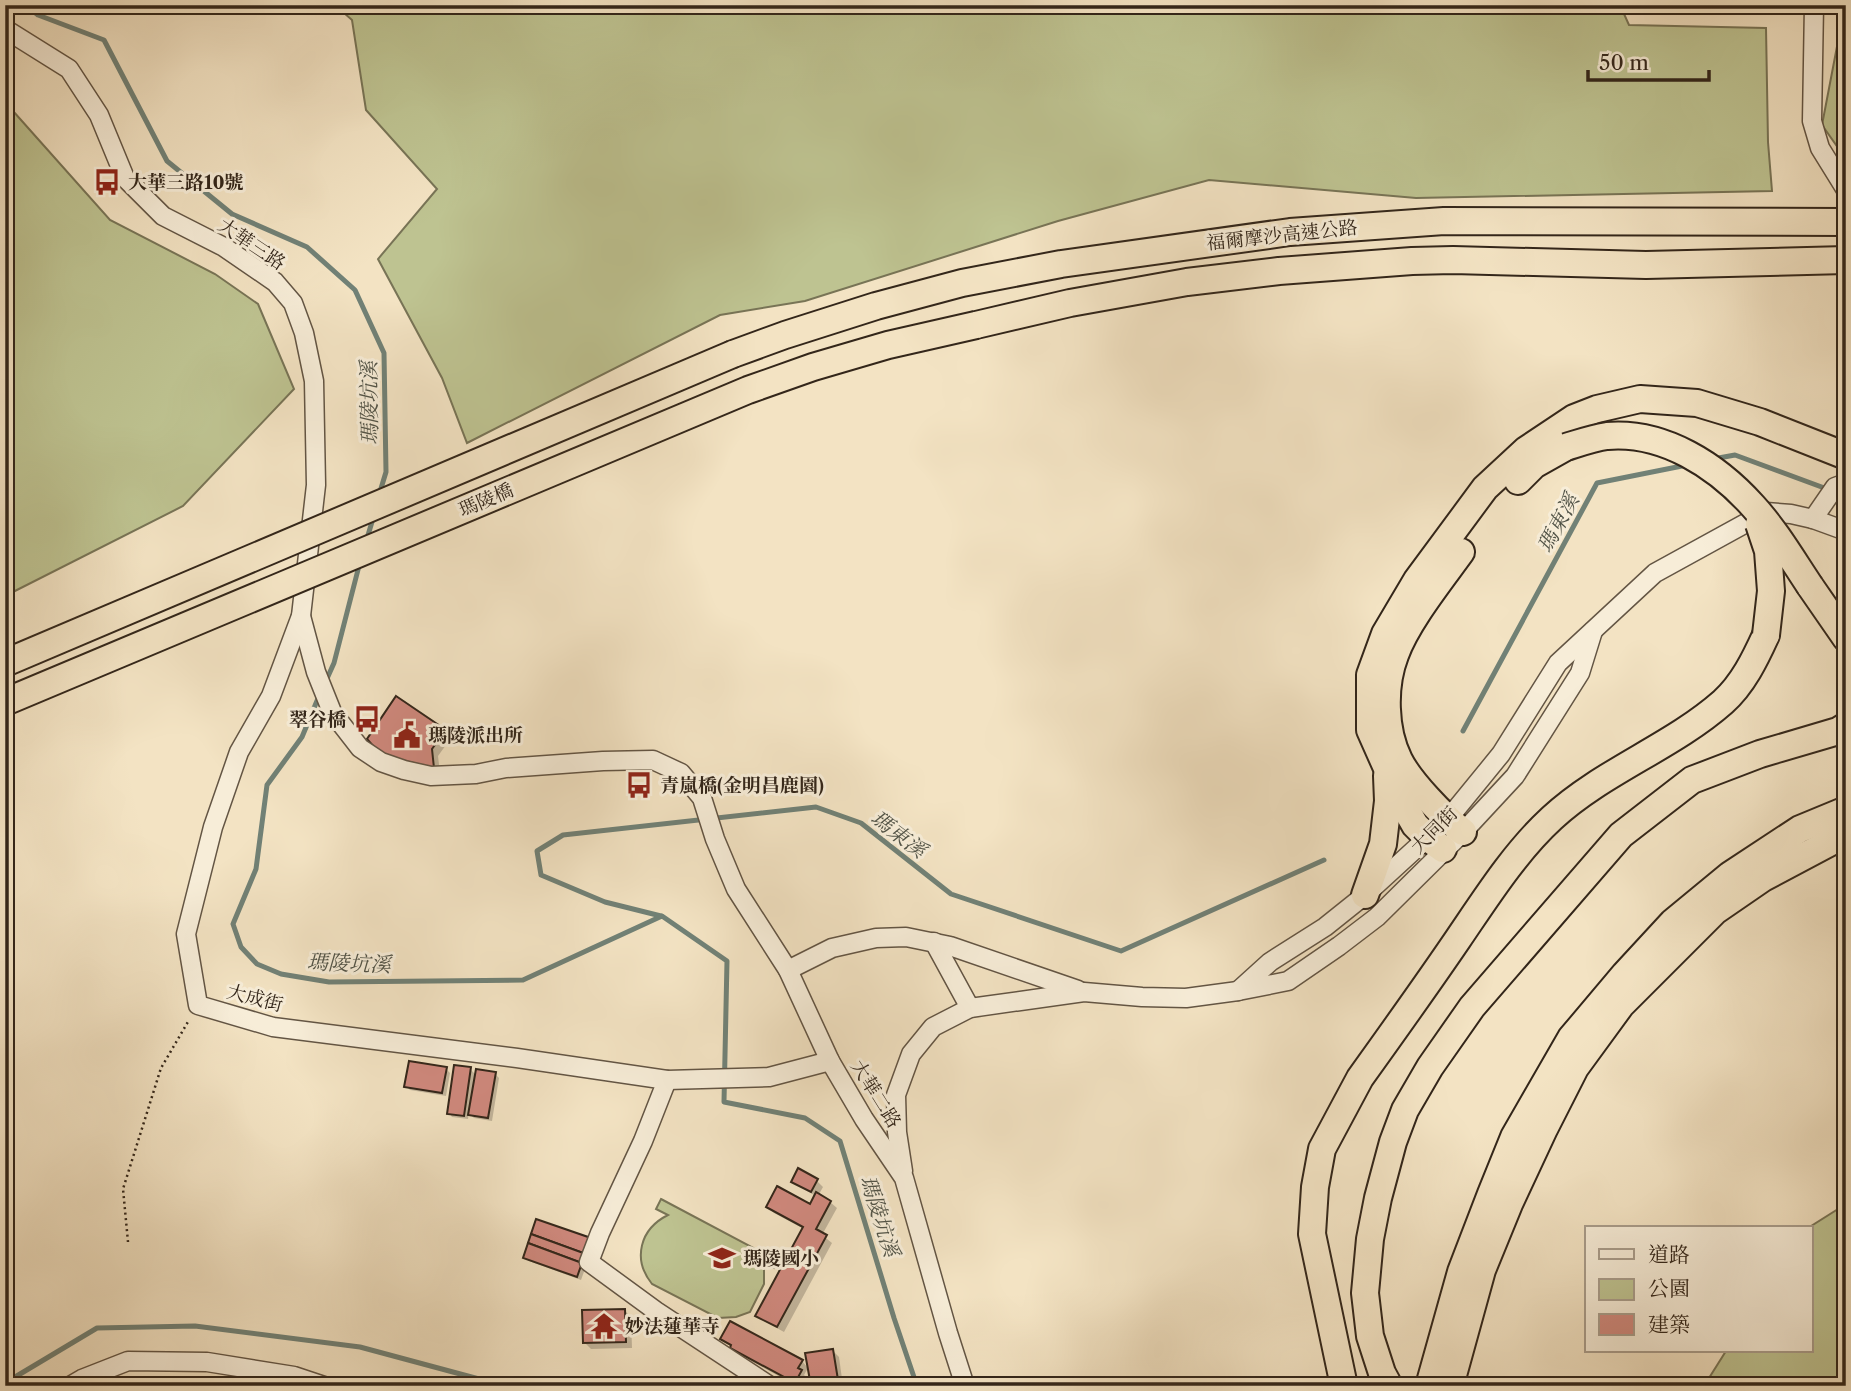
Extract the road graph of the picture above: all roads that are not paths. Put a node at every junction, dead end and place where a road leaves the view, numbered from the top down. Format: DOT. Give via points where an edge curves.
graph roads {
  1 [pos="1814,5"];
  2 [pos="5,29"];
  3 [pos="1846,190"];
  4 [pos="1846,222"];
  5 [pos="1846,260"];
  6 [pos="976,325"];
  7 [pos="733,354"];
  8 [pos="1771,426"];
  9 [pos="1846,456"];
  10 [pos="1838,484"];
  11 [pos="1753,506"];
  12 [pos="1813,519"];
  13 [pos="1846,531"];
  14 [pos="301,616"];
  15 [pos="1593,631"];
  16 [pos="1846,638"];
  17 [pos="5,663"];
  18 [pos="5,702"];
  19 [pos="1842,729"];
  20 [pos="1386,768"];
  21 [pos="1846,810"];
  22 [pos="1846,834"];
  23 [pos="1446,835"];
  24 [pos="1366,895"];
  25 [pos="934,943"];
  26 [pos="788,970"];
  27 [pos="1238,991"];
  28 [pos="1084,992"];
  29 [pos="970,1008"];
  30 [pos="830,1061"];
  31 [pos="667,1080"];
  32 [pos="904,1178"];
  33 [pos="71,1386"];
  34 [pos="324,1386"];
  35 [pos="771,1386"];
  36 [pos="965,1386"];
  37 [pos="1344,1386"];
  38 [pos="1389,1386"];
  39 [pos="1429,1386"];
  40 [pos="1450,1386"];
  1 -- 3 [label="street" via="1812,121 1820,148"];
  2 -- 14 [label="street, 大華三路" via="69,69 99,115 125,178 145,199 163,216 224,247 275,282 293,303 314,381 316,485"];
  4 -- 7 [label="highway, 福爾摩沙高速公路" via="1444,221 1290,232 1061,264 962,283"];
  5 -- 6 [label="highway, 福爾摩沙高速公路" via="1646,265 1412,261 1187,282"];
  6 -- 18 [label="highway, 瑪陵橋, bridge" via="888,345 748,390"];
  7 -- 17 [label="highway, 瑪陵橋, bridge"];
  8 -- 9 [label="highway"];
  8 -- 10 [label="highway"];
  8 -- 20 [label="highway" via="1697,403 1640,398 1574,418 1526,450 1485,488 1417,580 1385,634 1370,675 1369,696 1370,730"];
  10 -- 12 [label="street"];
  11 -- 16 [label="highway, bridge"];
  11 -- 23 [label="highway, bridge" via="1680,449 1631,436 1593,438 1566,447 1534,466 1499,499 1404,635 1394,657 1386,704 1399,760"];
  11 -- 37 [label="highway, bridge" via="1768,551 1771,591 1766,635 1751,667 1725,701 1574,800 1532,838 1360,1078 1322,1149 1312,1234"];
  12 -- 13 [label="street, 大同街"];
  12 -- 15 [label="street, 大同街" via="1766,512 1655,573"];
  14 -- 26 [label="street, 大華二路" via="332,712 360,748 381,762 431,776 653,760 681,773 702,798 736,889"];
  14 -- 31 [label="street, 大成街" via="271,696 239,752 213,827 186,934 198,1005 273,1027"];
  15 -- 23 [label="street, 大同街" via="1558,663"];
  15 -- 23 [label="street, 大同街" via="1580,673 1515,776"];
  19 -- 38 [label="highway" via="1692,780 1621,835 1472,1007 1430,1066 1393,1142 1370,1239 1365,1293 1370,1336"];
  20 -- 23 [label="highway" via="1415,825"];
  20 -- 24 [label="highway" via="1383,844"];
  21 -- 39 [label="highway" via="1800,829 1730,875 1673,922 1571,1038 1514,1137 1461,1272"];
  22 -- 40 [label="highway" via="1763,878 1715,911 1622,1005 1575,1068 1482,1270"];
  23 -- 24 [label="street, 大同街"];
  23 -- 27 [label="street, 大同街" via="1377,917 1339,946 1288,981"];
  24 -- 27 [label="street, 大同街" via="1325,928 1270,962"];
  25 -- 26 [label="street" via="906,937 876,938 832,948"];
  25 -- 28 [label="street"];
  25 -- 29 [label="street"];
  26 -- 30 [label="street, 大華二路"];
  27 -- 28 [label="street, 大同街" via="1186,998"];
  28 -- 29 [label="street"];
  29 -- 32 [label="street" via="933,1027 911,1054 896,1095"];
  30 -- 31 [label="street, 大成街" via="769,1077"];
  30 -- 32 [label="street, 大華二路"];
  31 -- 35 [label="street" via="589,1262"];
  32 -- 36 [label="street, 大華二路"];
  33 -- 34 [label="street" via="128,1361 207,1362 294,1376"];
}
